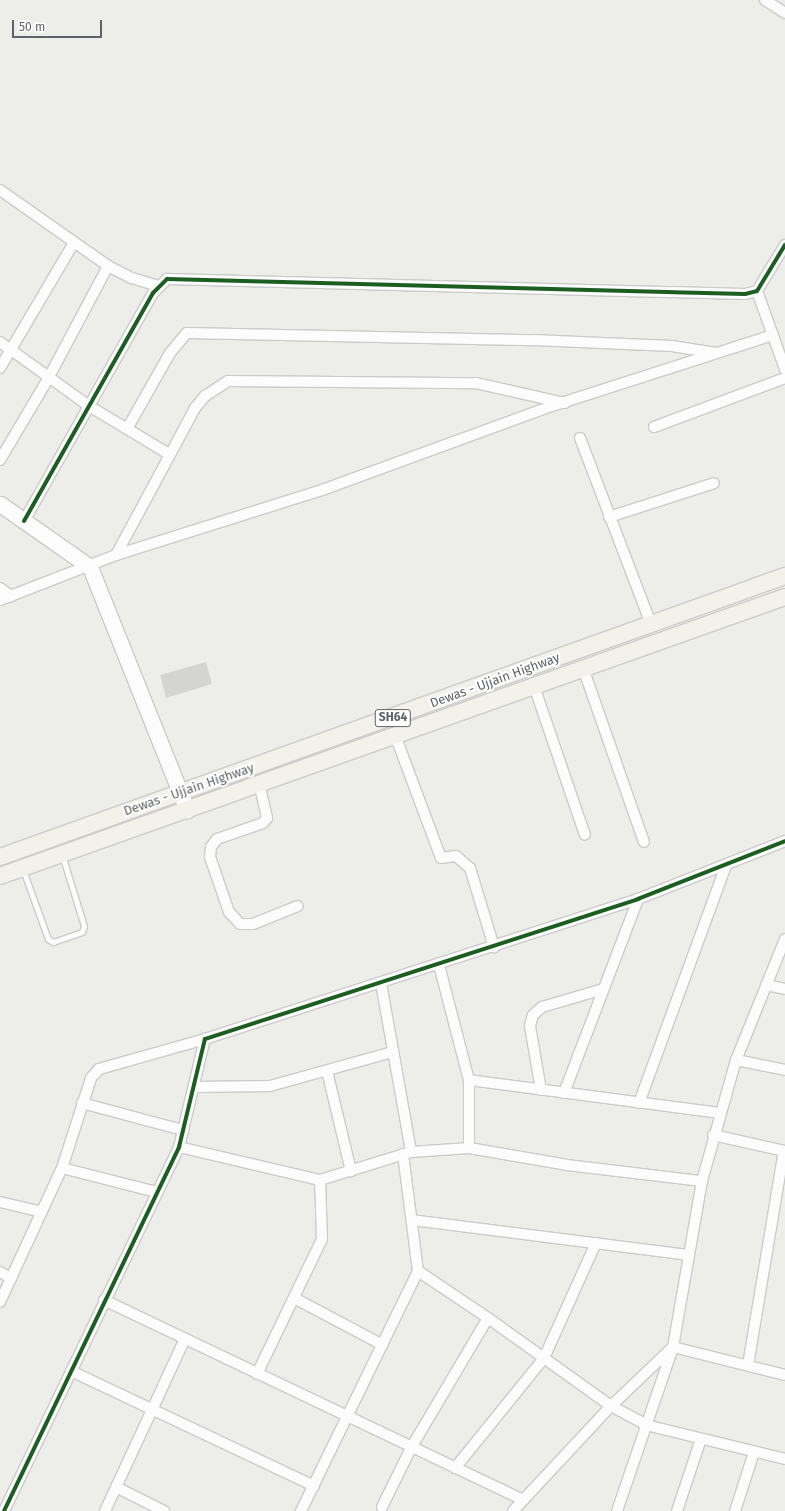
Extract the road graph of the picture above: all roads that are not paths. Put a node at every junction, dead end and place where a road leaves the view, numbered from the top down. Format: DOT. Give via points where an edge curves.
graph roads {
  1 [pos="765,0"];
  2 [pos="785,13"];
  3 [pos="0,190"];
  4 [pos="73,244"];
  5 [pos="785,245"];
  6 [pos="108,266"];
  7 [pos="158,286"];
  8 [pos="758,291"];
  9 [pos="773,335"];
  10 [pos="0,342"];
  11 [pos="781,344"];
  12 [pos="11,350"];
  13 [pos="716,353"];
  14 [pos="0,368"];
  15 [pos="785,369"];
  16 [pos="49,377"];
  17 [pos="785,378"];
  18 [pos="565,403"];
  19 [pos="89,406"];
  20 [pos="654,427"];
  21 [pos="126,429"];
  22 [pos="580,438"];
  23 [pos="169,454"];
  24 [pos="0,460"];
  25 [pos="714,483"];
  26 [pos="0,504"];
  27 [pos="609,518"];
  28 [pos="24,521"];
  29 [pos="116,555"];
  30 [pos="90,567"];
  31 [pos="785,576"];
  32 [pos="0,588"];
  33 [pos="11,596"];
  34 [pos="785,597"];
  35 [pos="0,600"];
  36 [pos="651,624"];
  37 [pos="583,668"];
  38 [pos="534,686"];
  39 [pos="395,735"];
  40 [pos="259,783"];
  41 [pos="180,793"];
  42 [pos="187,810"];
  43 [pos="585,835"];
  44 [pos="785,841"];
  45 [pos="644,842"];
  46 [pos="62,854"];
  47 [pos="0,857"];
  48 [pos="726,865"];
  49 [pos="22,868"];
  50 [pos="0,876"];
  51 [pos="638,899"];
  52 [pos="298,906"];
  53 [pos="785,939"];
  54 [pos="494,947"];
  55 [pos="439,965"];
  56 [pos="382,983"];
  57 [pos="766,985"];
  58 [pos="603,989"];
  59 [pos="785,989"];
  60 [pos="205,1039"];
  61 [pos="393,1052"];
  62 [pos="736,1060"];
  63 [pos="785,1070"];
  64 [pos="327,1071"];
  65 [pos="469,1080"];
  66 [pos="194,1087"];
  67 [pos="541,1090"];
  68 [pos="564,1093"];
  69 [pos="82,1103"];
  70 [pos="639,1103"];
  71 [pos="720,1113"];
  72 [pos="184,1130"];
  73 [pos="713,1135"];
  74 [pos="179,1147"];
  75 [pos="469,1148"];
  76 [pos="785,1151"];
  77 [pos="407,1153"];
  78 [pos="62,1168"];
  79 [pos="351,1171"];
  80 [pos="320,1180"];
  81 [pos="702,1181"];
  82 [pos="157,1192"];
  83 [pos="0,1202"];
  84 [pos="42,1212"];
  85 [pos="412,1220"];
  86 [pos="596,1243"];
  87 [pos="689,1254"];
  88 [pos="418,1271"];
  89 [pos="0,1272"];
  90 [pos="11,1278"];
  91 [pos="296,1299"];
  92 [pos="104,1300"];
  93 [pos="0,1302"];
  94 [pos="488,1318"];
  95 [pos="185,1339"];
  96 [pos="383,1345"];
  97 [pos="673,1347"];
  98 [pos="544,1358"];
  99 [pos="748,1366"];
  100 [pos="71,1370"];
  101 [pos="257,1374"];
  102 [pos="785,1375"];
  103 [pos="611,1406"];
  104 [pos="152,1409"];
  105 [pos="348,1417"];
  106 [pos="646,1425"];
  107 [pos="701,1439"];
  108 [pos="411,1448"];
  109 [pos="754,1452"];
  110 [pos="785,1459"];
  111 [pos="455,1468"];
  112 [pos="314,1486"];
  113 [pos="116,1487"];
  114 [pos="523,1500"];
  115 [pos="384,1510"];
  116 [pos="4,1511"];
  117 [pos="105,1511"];
  118 [pos="164,1511"];
  119 [pos="301,1511"];
  120 [pos="512,1511"];
  121 [pos="617,1511"];
  122 [pos="677,1511"];
  123 [pos="735,1511"];
  1 -- 2 [label="street"];
  3 -- 4 [label="street"];
  4 -- 6 [label="street"];
  4 -- 12 [label="street"];
  5 -- 8 [label="street"];
  6 -- 7 [label="street" via="132,278"];
  6 -- 16 [label="street"];
  7 -- 8 [label="street" via="172,278 745,294"];
  7 -- 19 [label="street"];
  8 -- 9 [label="street"];
  9 -- 11 [label="street"];
  9 -- 13 [label="street"];
  10 -- 12 [label="street"];
  11 -- 15 [label="street"];
  12 -- 14 [label="street"];
  12 -- 16 [label="street"];
  13 -- 18 [label="street"];
  13 -- 21 [label="street" via="672,346 533,340 186,333 170,353"];
  16 -- 19 [label="street"];
  16 -- 24 [label="street"];
  17 -- 20 [label="street"];
  18 -- 23 [label="street" via="476,383 228,381 205,396"];
  18 -- 29 [label="street" via="322,490"];
  19 -- 21 [label="street"];
  19 -- 28 [label="street"];
  21 -- 23 [label="street"];
  22 -- 27 [label="street"];
  23 -- 29 [label="street"];
  25 -- 27 [label="street"];
  26 -- 28 [label="street"];
  27 -- 36 [label="street"];
  28 -- 30 [label="street"];
  29 -- 30 [label="street"];
  30 -- 33 [label="street"];
  30 -- 41 [label="street"];
  31 -- 36 [label="main road, Dewas - Ujjain Highway / SH64"];
  32 -- 33 [label="street"];
  33 -- 35 [label="street"];
  34 -- 37 [label="main road, Dewas - Ujjain Highway / SH64"];
  36 -- 41 [label="main road, Dewas - Ujjain Highway / SH64"];
  37 -- 38 [label="main road, Dewas - Ujjain Highway / SH64"];
  37 -- 45 [label="street"];
  38 -- 39 [label="main road, Dewas - Ujjain Highway / SH64"];
  38 -- 43 [label="street"];
  39 -- 40 [label="main road, Dewas - Ujjain Highway / SH64"];
  39 -- 54 [label="street" via="441,858 456,856 470,868"];
  40 -- 42 [label="main road, Dewas - Ujjain Highway / SH64"];
  40 -- 52 [label="street" via="267,818 263,822 217,839 211,847 210,857 229,912 240,924 253,924"];
  41 -- 42 [label="street"];
  41 -- 47 [label="main road, Dewas - Ujjain Highway / SH64"];
  42 -- 46 [label="main road, Dewas - Ujjain Highway / SH64"];
  44 -- 48 [label="street"];
  46 -- 49 [label="main road, Dewas - Ujjain Highway / SH64"];
  46 -- 49 [label="lane" via="84,926 82,932 54,942 48,939"];
  48 -- 51 [label="street"];
  48 -- 70 [label="street"];
  49 -- 50 [label="main road, Dewas - Ujjain Highway / SH64"];
  51 -- 54 [label="street"];
  51 -- 58 [label="street"];
  53 -- 57 [label="street"];
  54 -- 55 [label="street"];
  55 -- 56 [label="street"];
  55 -- 65 [label="street"];
  56 -- 60 [label="street"];
  56 -- 61 [label="street"];
  57 -- 59 [label="street"];
  57 -- 62 [label="street"];
  58 -- 67 [label="street" via="542,1007 533,1014 530,1026"];
  58 -- 68 [label="street"];
  60 -- 66 [label="street"];
  60 -- 69 [label="street" via="99,1069 91,1078"];
  61 -- 64 [label="street"];
  61 -- 77 [label="street"];
  62 -- 63 [label="street"];
  62 -- 71 [label="street"];
  64 -- 66 [label="street" via="270,1086"];
  64 -- 79 [label="street"];
  65 -- 67 [label="street"];
  65 -- 75 [label="street"];
  66 -- 72 [label="street"];
  67 -- 68 [label="street"];
  68 -- 70 [label="street"];
  69 -- 72 [label="street"];
  69 -- 78 [label="street"];
  70 -- 71 [label="street"];
  71 -- 73 [label="street"];
  72 -- 74 [label="street"];
  73 -- 76 [label="street"];
  73 -- 81 [label="street"];
  74 -- 80 [label="street"];
  74 -- 82 [label="street"];
  75 -- 77 [label="street"];
  75 -- 81 [label="street" via="567,1165"];
  76 -- 99 [label="street"];
  77 -- 79 [label="street"];
  77 -- 85 [label="street"];
  78 -- 82 [label="street"];
  78 -- 84 [label="street"];
  79 -- 80 [label="street"];
  80 -- 91 [label="street" via="322,1239"];
  81 -- 87 [label="street"];
  82 -- 92 [label="street"];
  83 -- 84 [label="street"];
  84 -- 90 [label="street"];
  85 -- 86 [label="street"];
  85 -- 88 [label="street"];
  86 -- 87 [label="street"];
  86 -- 98 [label="street"];
  87 -- 97 [label="street"];
  88 -- 94 [label="street"];
  88 -- 96 [label="street"];
  89 -- 90 [label="street"];
  90 -- 93 [label="street"];
  91 -- 96 [label="street"];
  91 -- 101 [label="street"];
  92 -- 95 [label="street"];
  92 -- 100 [label="street"];
  94 -- 98 [label="street"];
  94 -- 108 [label="street"];
  95 -- 101 [label="street"];
  95 -- 104 [label="street"];
  96 -- 105 [label="street"];
  97 -- 99 [label="street"];
  97 -- 103 [label="street"];
  97 -- 106 [label="street"];
  98 -- 103 [label="street"];
  98 -- 111 [label="street"];
  99 -- 102 [label="street"];
  100 -- 104 [label="street"];
  100 -- 116 [label="street"];
  101 -- 105 [label="street"];
  103 -- 106 [label="street"];
  103 -- 114 [label="street"];
  104 -- 112 [label="street"];
  104 -- 113 [label="street"];
  105 -- 108 [label="street"];
  105 -- 112 [label="street"];
  106 -- 107 [label="street"];
  106 -- 121 [label="street"];
  107 -- 109 [label="street"];
  107 -- 122 [label="street"];
  108 -- 111 [label="street"];
  108 -- 115 [label="street"];
  109 -- 110 [label="street"];
  109 -- 123 [label="street"];
  111 -- 114 [label="street"];
  112 -- 119 [label="street"];
  113 -- 117 [label="street"];
  113 -- 118 [label="street"];
  114 -- 120 [label="street"];
}
